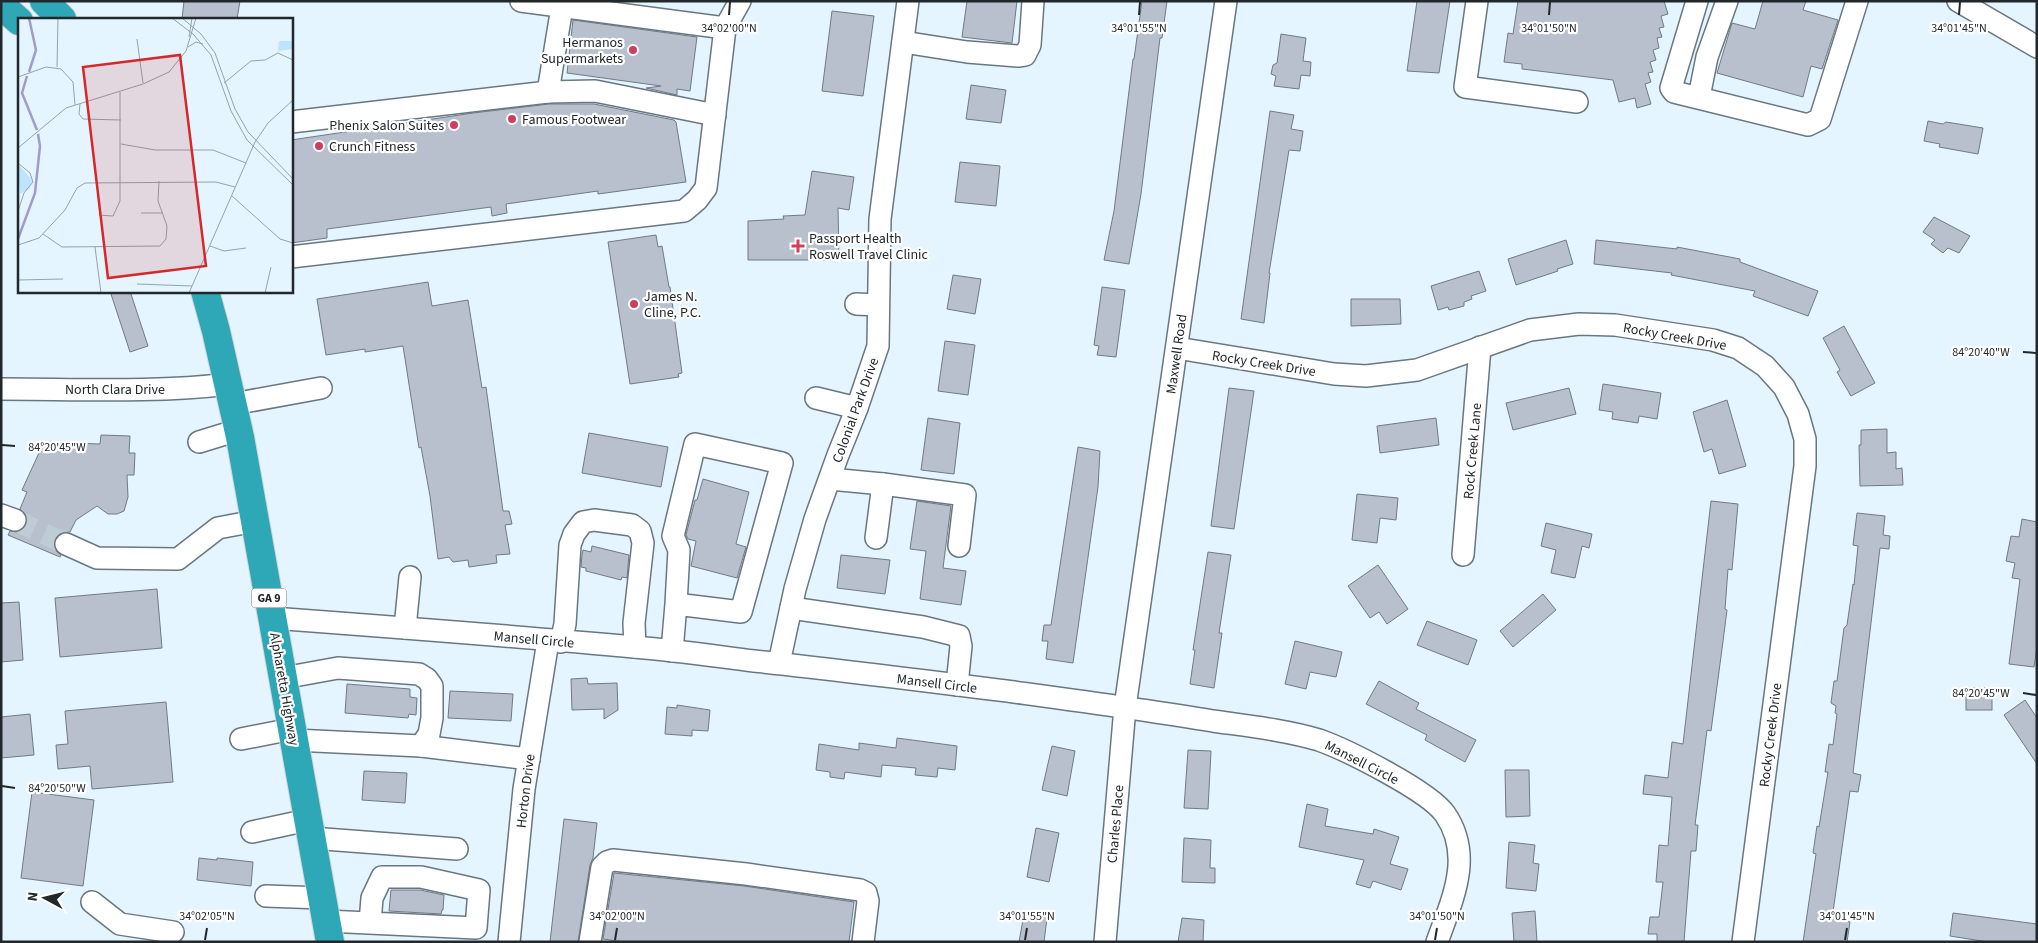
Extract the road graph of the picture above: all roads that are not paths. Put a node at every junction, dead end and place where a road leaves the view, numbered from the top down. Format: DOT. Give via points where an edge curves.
graph roads {
  1 [pos="44,1"];
  2 [pos="521,1"];
  3 [pos="740,1"];
  4 [pos="908,1"];
  5 [pos="1033,1"];
  6 [pos="1226,1"];
  7 [pos="1477,1"];
  8 [pos="1697,1"];
  9 [pos="1727,1"];
  10 [pos="1857,1"];
  11 [pos="1958,1"];
  12 [pos="562,4"];
  13 [pos="1,5"];
  14 [pos="61,18"];
  15 [pos="18,20"];
  16 [pos="725,28"];
  17 [pos="903,42"];
  18 [pos="2037,48"];
  19 [pos="548,92"];
  20 [pos="1699,98"];
  21 [pos="1577,102"];
  22 [pos="715,115"];
  23 [pos="292,122"];
  24 [pos="292,257"];
  25 [pos="205,292"];
  26 [pos="856,304"];
  27 [pos="878,305"];
  28 [pos="1480,347"];
  29 [pos="1177,348"];
  30 [pos="321,388"];
  31 [pos="1,389"];
  32 [pos="816,398"];
  33 [pos="233,406"];
  34 [pos="857,408"];
  35 [pos="199,442"];
  36 [pos="830,479"];
  37 [pos="883,484"];
  38 [pos="255,521"];
  39 [pos="876,538"];
  40 [pos="66,544"];
  41 [pos="959,546"];
  42 [pos="1464,555"];
  43 [pos="410,577"];
  44 [pos="676,604"];
  45 [pos="791,608"];
  46 [pos="272,618"];
  47 [pos="405,628"];
  48 [pos="555,641"];
  49 [pos="635,647"];
  50 [pos="672,651"];
  51 [pos="779,663"];
  52 [pos="283,678"];
  53 [pos="957,685"];
  54 [pos="1125,707"];
  55 [pos="293,735"];
  56 [pos="241,739"];
  57 [pos="421,746"];
  58 [pos="529,760"];
  59 [pos="310,829"];
  60 [pos="252,832"];
  61 [pos="457,849"];
  62 [pos="266,896"];
  63 [pos="92,902"];
  64 [pos="326,920"];
  65 [pos="370,923"];
  66 [pos="173,932"];
  67 [pos="509,942"];
  68 [pos="590,942"];
  69 [pos="863,942"];
  70 [pos="1105,942"];
  71 [pos="1437,942"];
  72 [pos="1743,942"];
  1 -- 14 [label="highway"];
  2 -- 12 [label="street"];
  3 -- 16 [label="street"];
  4 -- 17 [label="street, Colonial Park Drive"];
  5 -- 17 [label="street" via="1030,46 1025,54 967,52"];
  6 -- 29 [label="street, Maxwell Road"];
  7 -- 21 [label="street" via="1465,87"];
  8 -- 20 [label="street" via="1671,88 1674,92"];
  9 -- 20 [label="street" via="1707,57"];
  10 -- 20 [label="street" via="1820,119 1808,125"];
  11 -- 18 [label="street"];
  12 -- 16 [label="street"];
  12 -- 19 [label="street"];
  13 -- 15 [label="highway"];
  16 -- 22 [label="street"];
  17 -- 27 [label="street, Colonial Park Drive" via="880,219"];
  19 -- 22 [label="street" via="595,91"];
  19 -- 23 [label="street"];
  22 -- 24 [label="street" via="706,188 684,210"];
  25 -- 33 [label="highway, Alpharetta Highway / GA 9"];
  26 -- 27 [label="street"];
  27 -- 34 [label="street, Colonial Park Drive" via="878,346"];
  28 -- 29 [label="street, Rocky Creek Drive" via="1417,370 1366,376 1334,374"];
  28 -- 42 [label="street, Rock Creek Lane"];
  28 -- 72 [label="street, Rocky Creek Drive" via="1530,330 1579,324 1615,325 1713,340 1738,348 1765,366 1784,387 1798,414 1804,439 1805,466"];
  29 -- 54 [label="street, Maxwell Road"];
  30 -- 33 [label="street"];
  31 -- 33 [label="street, North Clara Drive" via="197,388"];
  32 -- 34 [label="street"];
  33 -- 35 [label="street"];
  33 -- 38 [label="highway, Alpharetta Highway / GA 9"];
  34 -- 36 [label="street, Colonial Park Drive"];
  36 -- 37 [label="street"];
  36 -- 45 [label="street, Colonial Park Drive"];
  37 -- 39 [label="street"];
  37 -- 41 [label="street" via="965,495"];
  38 -- 40 [label="street" via="218,528 178,559 97,558"];
  38 -- 46 [label="highway, Alpharetta Highway / GA 9"];
  43 -- 47 [label="street"];
  44 -- 44 [label="street" via="741,612 782,463 695,444 673,536 679,550"];
  44 -- 50 [label="street"];
  45 -- 51 [label="street, Colonial Park Drive"];
  45 -- 53 [label="street" via="923,627 959,636"];
  46 -- 47 [label="street, Mansell Circle"];
  46 -- 52 [label="highway, Alpharetta Highway / GA 9"];
  47 -- 48 [label="street, Mansell Circle"];
  48 -- 49 [label="street, Mansell Circle"];
  48 -- 49 [label="street, Horton Drive" via="565,624 570,545 583,522 594,520 632,525 642,536 634,623"];
  48 -- 58 [label="street, Horton Drive"];
  49 -- 50 [label="street, Mansell Circle"];
  50 -- 51 [label="street, Mansell Circle"];
  51 -- 53 [label="street, Mansell Circle"];
  52 -- 55 [label="highway, Alpharetta Highway / GA 9"];
  52 -- 57 [label="street" via="338,668 419,674 432,686 432,718 429,734"];
  53 -- 54 [label="street, Mansell Circle"];
  54 -- 70 [label="street, Charles Place"];
  54 -- 71 [label="street, Mansell Circle" via="1318,740 1345,751 1433,801 1453,828 1460,861 1458,883"];
  55 -- 56 [label="street"];
  55 -- 57 [label="street"];
  55 -- 59 [label="highway, Alpharetta Highway / GA 9"];
  57 -- 58 [label="street"];
  58 -- 67 [label="street, Horton Drive"];
  59 -- 60 [label="street"];
  59 -- 61 [label="street"];
  59 -- 64 [label="highway, Alpharetta Highway / GA 9"];
  62 -- 64 [label="street"];
  63 -- 66 [label="street" via="120,924"];
  64 -- 65 [label="street"];
  65 -- 65 [label="street" via="476,928 479,890 421,877 382,877 372,898"];
  68 -- 69 [label="street" via="602,867 613,860 860,890 866,893 868,901"];
}
